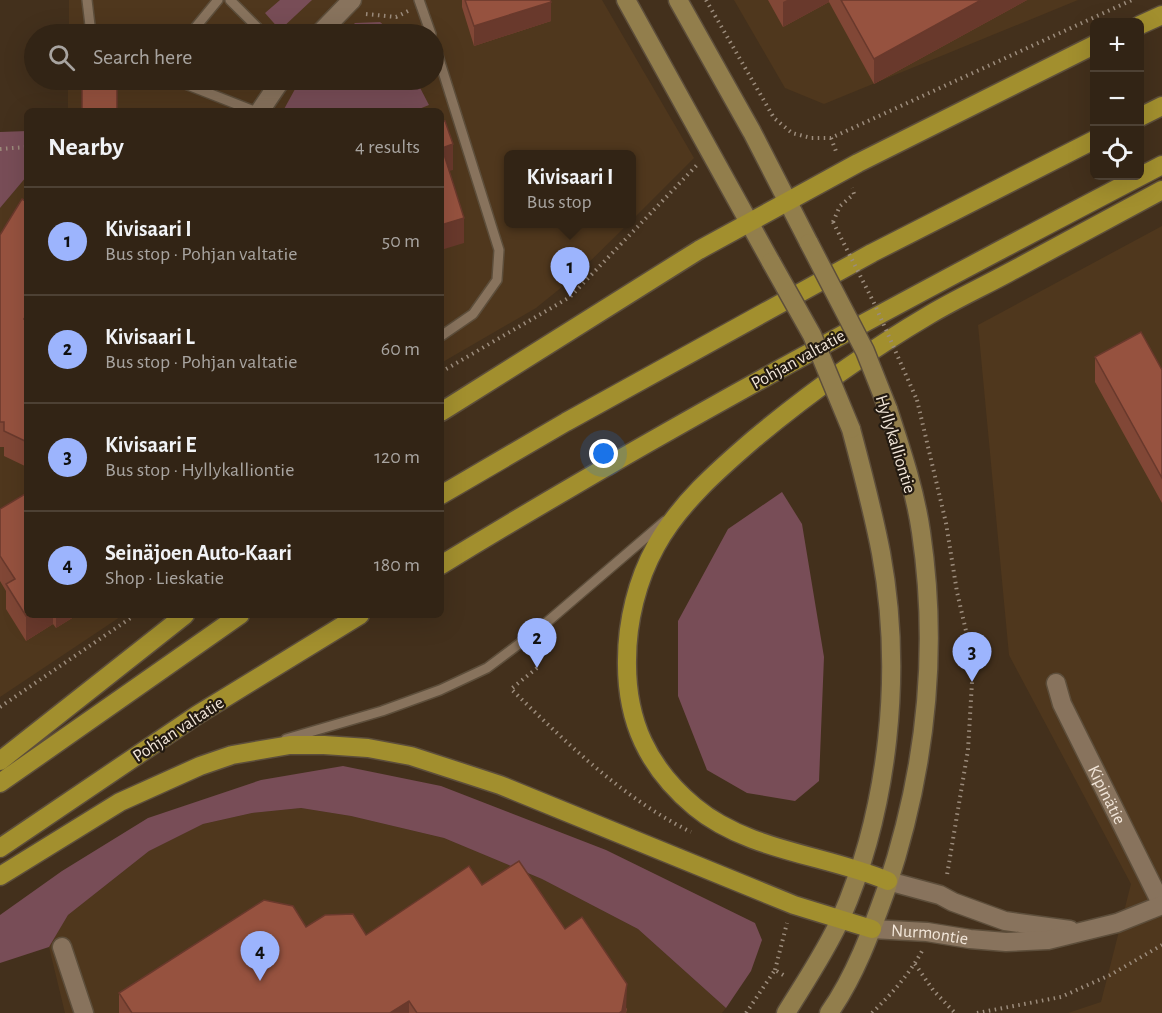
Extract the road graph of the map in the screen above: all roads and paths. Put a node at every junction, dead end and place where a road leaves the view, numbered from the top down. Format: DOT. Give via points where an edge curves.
graph roads {
  1 [pos="87,0"];
  2 [pos="218,0"];
  3 [pos="230,0"];
  4 [pos="432,0"];
  5 [pos="626,0"];
  6 [pos="678,0"];
  7 [pos="706,0"];
  8 [pos="1132,0"];
  9 [pos="351,1"];
  10 [pos="421,2"];
  11 [pos="1162,15"];
  12 [pos="1144,23"];
  13 [pos="90,24"];
  14 [pos="198,24"];
  15 [pos="254,24"];
  16 [pos="329,24"];
  17 [pos="428,24"];
  18 [pos="1090,47"];
  19 [pos="444,75"];
  20 [pos="200,90"];
  21 [pos="273,90"];
  22 [pos="1162,106"];
  23 [pos="246,108"];
  24 [pos="261,108"];
  25 [pos="1144,115"];
  26 [pos="1090,143"];
  27 [pos="24,147"];
  28 [pos="0,149"];
  29 [pos="1162,165"];
  30 [pos="693,168"];
  31 [pos="1162,190"];
  32 [pos="854,194"];
  33 [pos="788,201"];
  34 [pos="748,223"];
  35 [pos="636,228"];
  36 [pos="636,228"];
  37 [pos="444,334"];
  38 [pos="444,370"];
  39 [pos="917,400"];
  40 [pos="444,410"];
  41 [pos="444,493"];
  42 [pos="690,499"];
  43 [pos="444,564"];
  44 [pos="131,618"];
  45 [pos="181,618"];
  46 [pos="236,618"];
  47 [pos="355,618"];
  48 [pos="537,668"];
  49 [pos="1056,683"];
  50 [pos="0,707"];
  51 [pos="232,755"];
  52 [pos="0,762"];
  53 [pos="0,783"];
  54 [pos="693,833"];
  55 [pos="0,848"];
  56 [pos="860,869"];
  57 [pos="0,876"];
  58 [pos="888,881"];
  59 [pos="794,905"];
  60 [pos="1162,905"];
  61 [pos="840,921"];
  62 [pos="872,929"];
  63 [pos="1081,931"];
  64 [pos="1162,945"];
  65 [pos="62,947"];
  66 [pos="915,964"];
  67 [pos="775,970"];
  68 [pos="84,1013"];
  69 [pos="786,1013"];
  70 [pos="829,1013"];
  71 [pos="955,1013"];
  72 [pos="977,1013"];
  1 -- 13 [label="lane"];
  2 -- 14 [label="lane"];
  3 -- 15 [label="lane"];
  4 -- 10 [label="lane"];
  5 -- 34 [label="main road"];
  6 -- 33 [label="main road, Hyllykalliontie"];
  7 -- 8 [label="path" via="774,118 792,133 831,138"];
  9 -- 10 [label="path" via="360,14 396,17"];
  9 -- 16 [label="street"];
  10 -- 17 [label="lane"];
  11 -- 12 [label="highway"];
  18 -- 33 [label="highway"];
  19 -- 37 [label="lane" via="499,250 497,280 473,314"];
  20 -- 23 [label="lane"];
  21 -- 24 [label="street"];
  22 -- 25 [label="highway"];
  26 -- 41 [label="highway" via="872,253"];
  27 -- 28 [label="path"];
  29 -- 43 [label="highway, Pohjan valtatie" via="748,387"];
  30 -- 35 [label="path"];
  31 -- 42 [label="highway" via="918,322 792,408"];
  32 -- 39 [label="path, bridge" via="840,206 833,222"];
  33 -- 34 [label="highway"];
  33 -- 58 [label="main road, Hyllykalliontie, bridge" via="865,351 906,464 921,531 929,657 926,714 916,780"];
  34 -- 40 [label="highway"];
  34 -- 56 [label="main road, bridge" via="812,335 851,429 881,555 890,628 889,703 874,822"];
  36 -- 38 [label="path" via="570,297"];
  42 -- 51 [label="lane" via="539,629 487,668 382,711"];
  42 -- 56 [label="highway" via="656,546 639,587 627,633 630,710 643,744 674,787 696,808 723,825 759,841"];
  44 -- 50 [label="path"];
  45 -- 52 [label="highway"];
  46 -- 53 [label="highway"];
  47 -- 55 [label="highway, Pohjan valtatie" via="197,715"];
  48 -- 54 [label="path" via="510,689 595,768 636,799"];
  49 -- 60 [label="street, Kipinätie" via="1062,704"];
  51 -- 57 [label="highway" via="120,802"];
  51 -- 59 [label="highway" via="290,745 324,745 411,756 500,785"];
  56 -- 58 [label="highway"];
  56 -- 61 [label="main road"];
  58 -- 62 [label="main road, Hyllykalliontie"];
  58 -- 63 [label="street, Nurmontie" via="940,895 1005,921"];
  59 -- 61 [label="highway"];
  59 -- 67 [label="path"];
  60 -- 63 [label="street, Nurmontie" via="1117,923"];
  61 -- 62 [label="highway"];
  61 -- 69 [label="main road"];
  62 -- 63 [label="street, Nurmontie" via="1006,942 1048,940"];
  62 -- 70 [label="main road, Nurmontie"];
  64 -- 72 [label="path" via="1061,997"];
  65 -- 68 [label="street"];
  66 -- 71 [label="path"];
}
